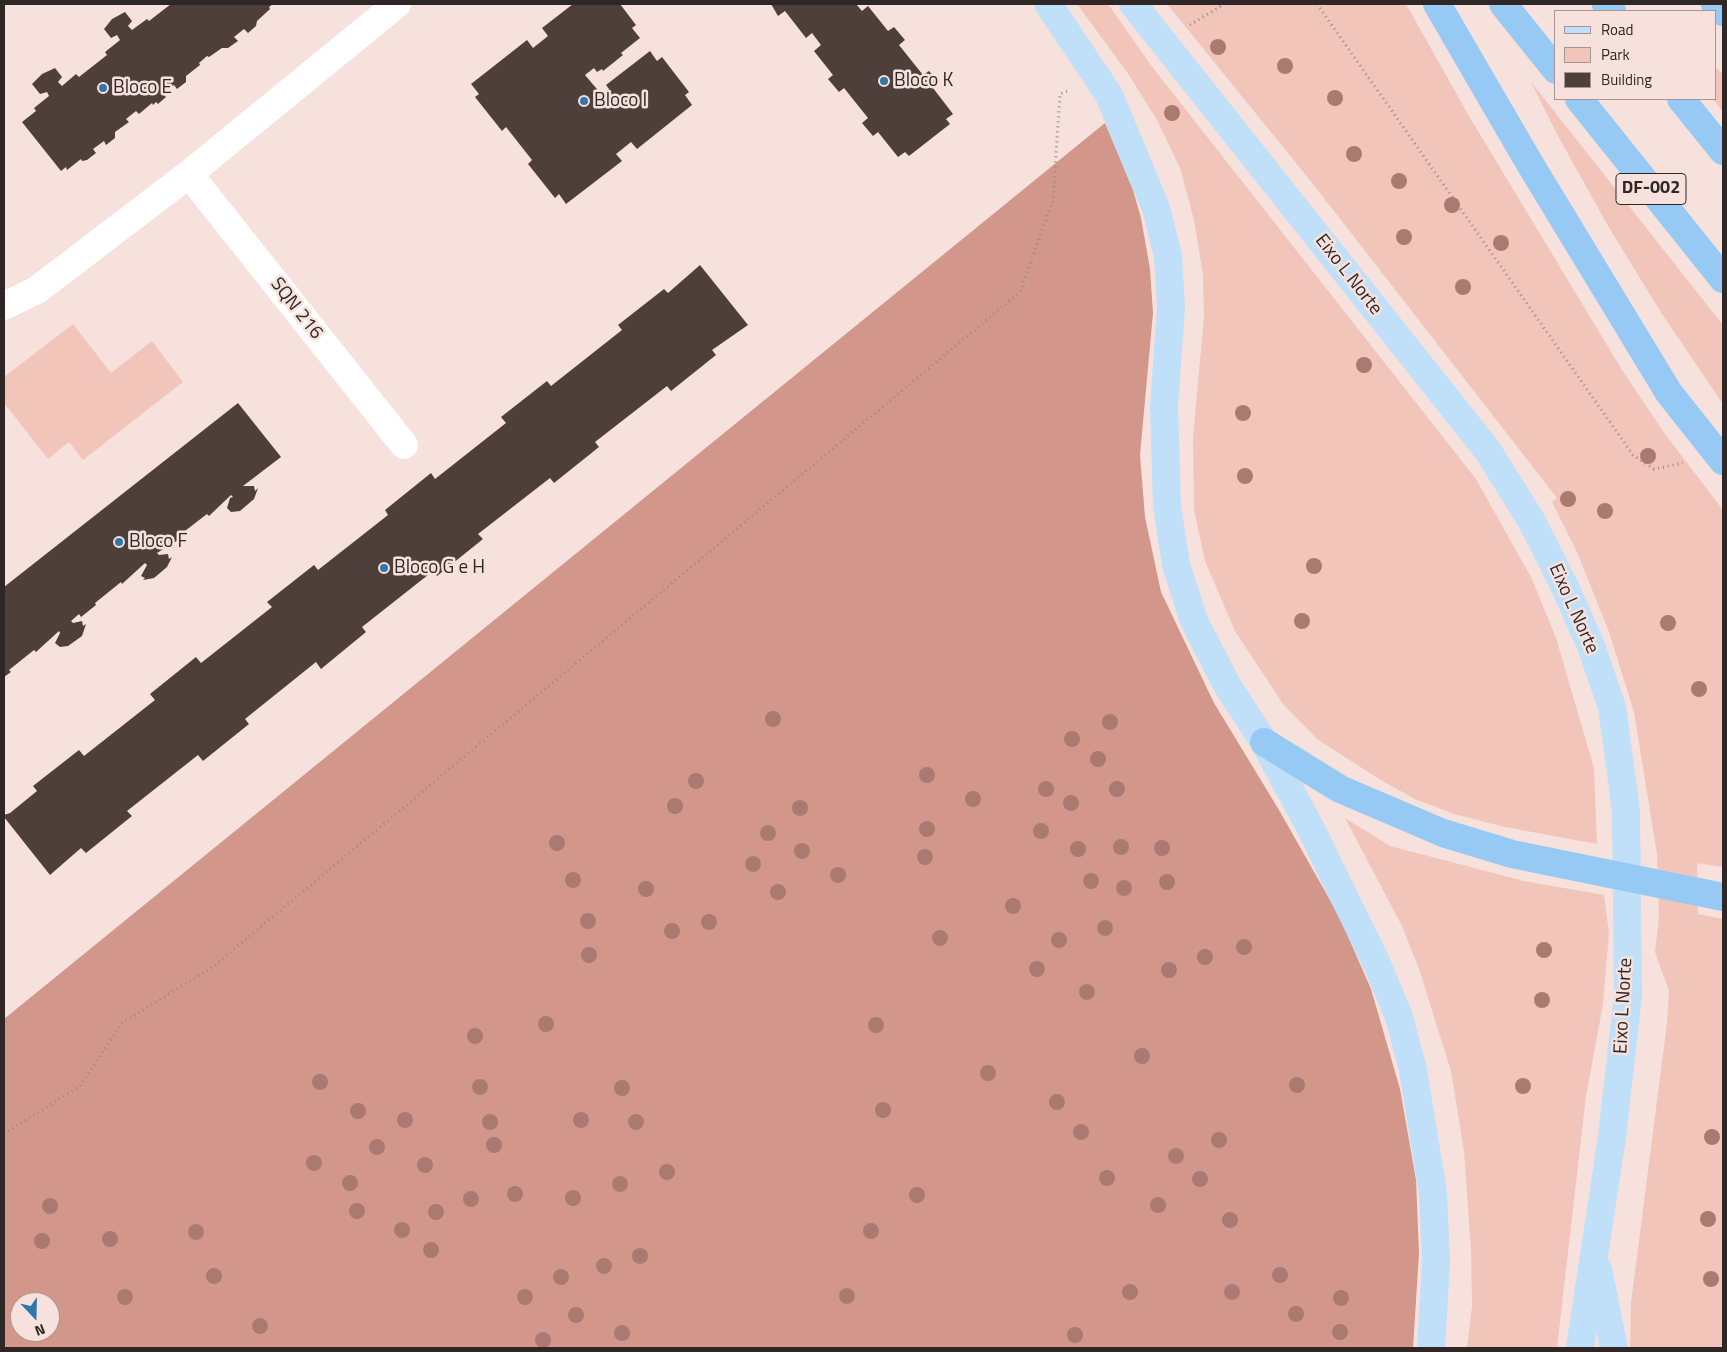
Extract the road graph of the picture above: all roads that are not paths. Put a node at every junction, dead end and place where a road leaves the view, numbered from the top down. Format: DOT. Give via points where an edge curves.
graph roads {
  1 [pos="397,4"];
  2 [pos="1048,4"];
  3 [pos="1133,4"];
  4 [pos="1437,4"];
  5 [pos="1503,4"];
  6 [pos="1715,4"];
  7 [pos="1723,12"];
  8 [pos="1554,68"];
  9 [pos="1580,100"];
  10 [pos="1682,100"];
  11 [pos="1723,152"];
  12 [pos="189,174"];
  13 [pos="1723,279"];
  14 [pos="4,306"];
  15 [pos="404,445"];
  16 [pos="1719,456"];
  17 [pos="1264,742"];
  18 [pos="1711,895"];
  19 [pos="1594,1249"];
  20 [pos="1431,1348"];
  21 [pos="1580,1348"];
  22 [pos="1614,1348"];
  1 -- 12 [label="street"];
  2 -- 17 [label="main road" via="1109,95 1156,208 1168,256 1171,307 1164,406 1167,506 1176,565 1194,621 1227,685"];
  3 -- 19 [label="main road, Eixo L Norte" via="1488,451 1531,520 1591,646 1612,707 1626,811 1628,996 1612,1137"];
  4 -- 16 [label="highway" via="1670,393"];
  5 -- 8 [label="highway"];
  6 -- 7 [label="highway"];
  9 -- 13 [label="highway, DF-002"];
  10 -- 11 [label="highway"];
  12 -- 14 [label="street" via="37,290"];
  12 -- 15 [label="street, SQN 216"];
  17 -- 18 [label="highway" via="1340,789 1442,833 1512,854"];
  17 -- 20 [label="main road" via="1360,929 1399,1018 1413,1070 1433,1193 1436,1262"];
  19 -- 21 [label="main road, Eixo L Norte"];
  19 -- 22 [label="main road"];
}
